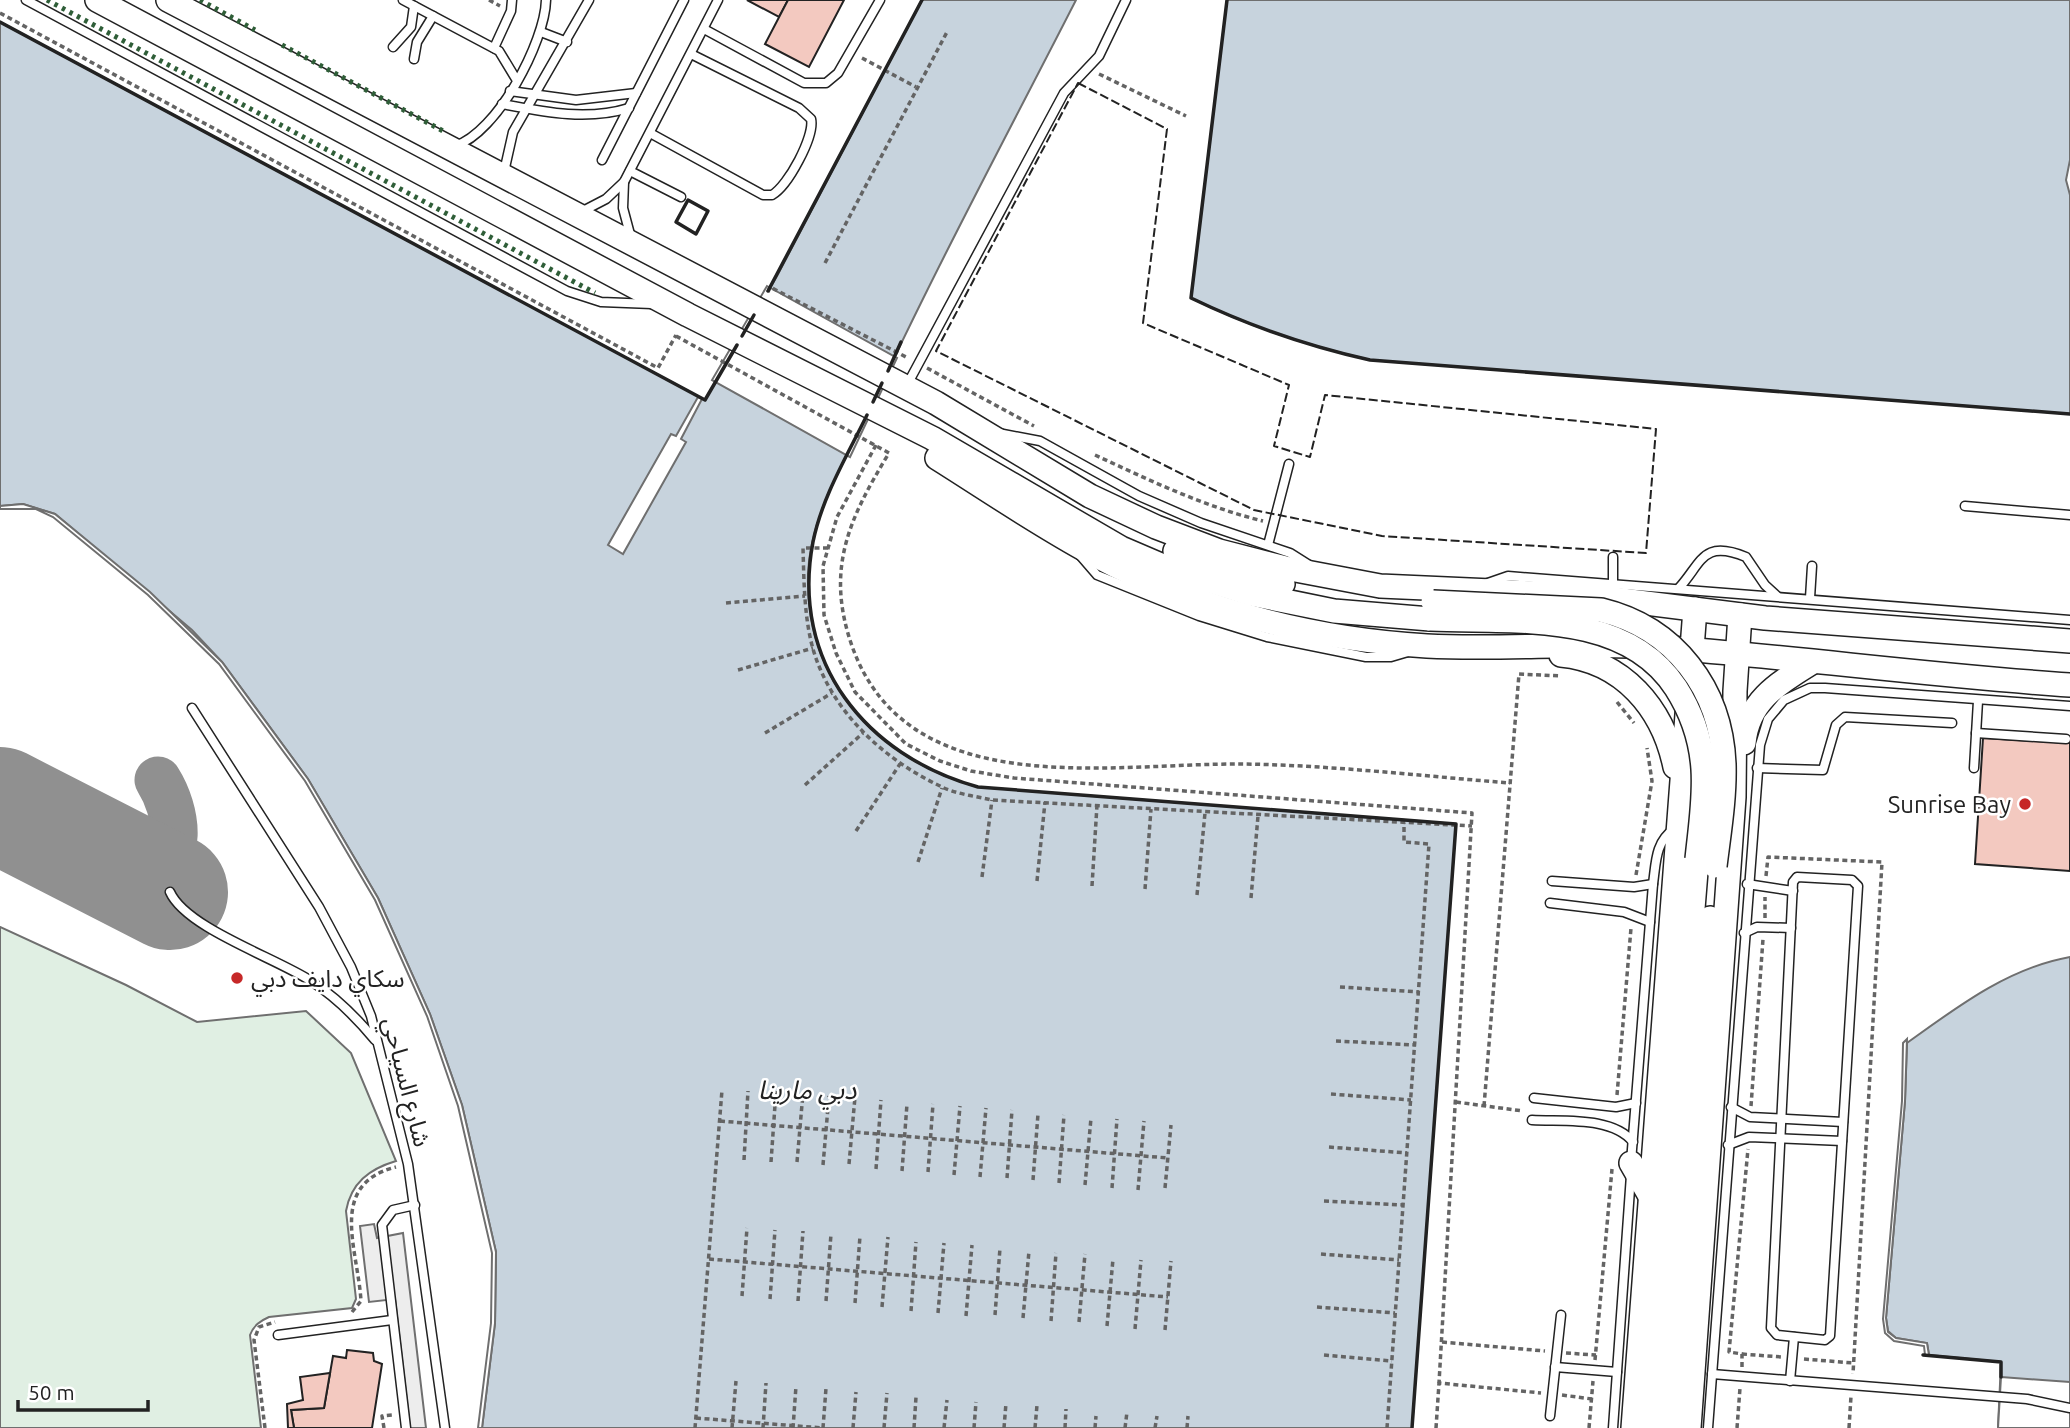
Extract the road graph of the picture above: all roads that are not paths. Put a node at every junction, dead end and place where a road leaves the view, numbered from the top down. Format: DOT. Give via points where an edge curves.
graph roads {
  1 [pos="26,0"];
  2 [pos="97,0"];
  3 [pos="168,0"];
  4 [pos="403,0"];
  5 [pos="513,0"];
  6 [pos="546,0"];
  7 [pos="589,0"];
  8 [pos="684,0"];
  9 [pos="719,0"];
  10 [pos="880,0"];
  11 [pos="1126,0"];
  12 [pos="414,6"];
  13 [pos="433,16"];
  14 [pos="704,29"];
  15 [pos="541,32"];
  16 [pos="567,42"];
  17 [pos="393,47"];
  18 [pos="494,48"];
  19 [pos="691,54"];
  20 [pos="414,59"];
  21 [pos="516,79"];
  22 [pos="510,91"];
  23 [pos="636,93"];
  24 [pos="534,96"];
  25 [pos="502,104"];
  26 [pos="629,108"];
  27 [pos="527,109"];
  28 [pos="650,133"];
  29 [pos="445,147"];
  30 [pos="602,160"];
  31 [pos="630,171"];
  32 [pos="503,178"];
  33 [pos="624,182"];
  34 [pos="681,197"];
  35 [pos="575,214"];
  36 [pos="634,244"];
  37 [pos="665,303"];
  38 [pos="896,383"];
  39 [pos="873,410"];
  40 [pos="988,433"];
  41 [pos="1289,464"];
  42 [pos="1965,506"];
  43 [pos="2070,515"];
  44 [pos="1268,545"];
  45 [pos="1613,557"];
  46 [pos="1812,566"];
  47 [pos="1318,575"];
  48 [pos="1613,584"];
  49 [pos="1679,588"];
  50 [pos="1475,591"];
  51 [pos="1777,596"];
  52 [pos="1810,598"];
  53 [pos="1695,608"];
  54 [pos="1432,611"];
  55 [pos="1740,615"];
  56 [pos="2070,620"];
  57 [pos="2070,641"];
  58 [pos="1535,646"];
  59 [pos="1691,651"];
  60 [pos="1737,656"];
  61 [pos="1813,662"];
  62 [pos="2070,685"];
  63 [pos="1978,701"];
  64 [pos="2070,706"];
  65 [pos="192,708"];
  66 [pos="1952,723"];
  67 [pos="1976,733"];
  68 [pos="2066,739"];
  69 [pos="1758,768"];
  70 [pos="1974,768"];
  71 [pos="1679,785"];
  72 [pos="1734,797"];
  73 [pos="1676,827"];
  74 [pos="1706,863"];
  75 [pos="1552,881"];
  76 [pos="1653,884"];
  77 [pos="1747,884"];
  78 [pos="1793,891"];
  79 [pos="170,892"];
  80 [pos="1550,904"];
  81 [pos="1650,922"];
  82 [pos="1791,928"];
  83 [pos="1744,933"];
  84 [pos="1718,1033"];
  85 [pos="377,1042"];
  86 [pos="1734,1061"];
  87 [pos="1534,1098"];
  88 [pos="1636,1103"];
  89 [pos="1731,1107"];
  90 [pos="1533,1116"];
  91 [pos="1782,1118"];
  92 [pos="1843,1122"];
  93 [pos="1780,1139"];
  94 [pos="1842,1141"];
  95 [pos="1728,1145"];
  96 [pos="1632,1153"];
  97 [pos="1650,1196"];
  98 [pos="415,1205"];
  99 [pos="1561,1315"];
  100 [pos="392,1320"];
  101 [pos="278,1335"];
  102 [pos="1794,1337"];
  103 [pos="1555,1367"];
  104 [pos="1617,1372"];
  105 [pos="1712,1374"];
  106 [pos="1790,1381"];
  107 [pos="2070,1408"];
  108 [pos="1550,1416"];
  109 [pos="406,1428"];
  110 [pos="445,1428"];
  111 [pos="1613,1428"];
  112 [pos="1633,1428"];
  113 [pos="1651,1428"];
  114 [pos="1672,1428"];
  115 [pos="1689,1428"];
  116 [pos="1708,1428"];
  1 -- 37 [label="lane" via="568,291 620,305"];
  2 -- 37 [label="street"];
  3 -- 29 [label="street"];
  4 -- 12 [label="lane"];
  5 -- 18 [label="lane"];
  6 -- 15 [label="lane"];
  7 -- 16 [label="lane"];
  8 -- 23 [label="lane"];
  9 -- 14 [label="lane"];
  10 -- 14 [label="lane" via="833,79 811,85"];
  11 -- 38 [label="lane" via="1098,56 1059,101 919,364"];
  12 -- 13 [label="lane"];
  12 -- 17 [label="lane" via="411,27"];
  13 -- 18 [label="lane"];
  13 -- 20 [label="lane" via="421,34"];
  14 -- 19 [label="lane"];
  15 -- 16 [label="lane"];
  15 -- 21 [label="lane"];
  16 -- 24 [label="lane"];
  18 -- 21 [label="lane"];
  19 -- 28 [label="lane"];
  19 -- 28 [label="lane" via="806,112 811,134 792,171 780,190 763,195"];
  21 -- 22 [label="lane"];
  22 -- 24 [label="lane"];
  22 -- 25 [label="lane"];
  23 -- 24 [label="lane" via="576,100"];
  23 -- 26 [label="lane"];
  24 -- 27 [label="lane"];
  25 -- 27 [label="lane"];
  25 -- 29 [label="lane" via="479,134"];
  26 -- 27 [label="lane" via="594,115"];
  26 -- 30 [label="lane"];
  27 -- 32 [label="lane" via="509,143"];
  28 -- 31 [label="lane"];
  29 -- 32 [label="street"];
  31 -- 33 [label="lane"];
  31 -- 34 [label="lane"];
  32 -- 35 [label="street"];
  33 -- 35 [label="lane" via="596,206"];
  33 -- 36 [label="lane" via="624,208"];
  35 -- 36 [label="street"];
  36 -- 38 [label="street"];
  37 -- 39 [label="street"];
  38 -- 40 [label="street"];
  38 -- 54 [label="street" via="909,403 1054,493 1158,545 1228,570 1297,587"];
  39 -- 54 [label="street" via="932,438 1079,527 1163,566 1296,605 1370,616"];
  39 -- 58 [label="street" via="892,430 1074,544 1174,591 1252,618 1344,637 1485,649"];
  40 -- 44 [label="lane" via="1040,441 1149,500"];
  40 -- 47 [label="street" via="1090,496 1156,527 1241,557"];
  41 -- 44 [label="lane"];
  42 -- 43 [label="lane"];
  44 -- 47 [label="lane" via="1298,556"];
  45 -- 48 [label="lane"];
  46 -- 52 [label="lane"];
  47 -- 50 [label="street" via="1380,586"];
  48 -- 49 [label="lane"];
  48 -- 50 [label="lane" via="1501,576"];
  49 -- 51 [label="lane"];
  49 -- 51 [label="lane" via="1700,558 1713,552 1746,557"];
  50 -- 53 [label="street" via="1591,595"];
  51 -- 52 [label="lane"];
  52 -- 56 [label="lane"];
  53 -- 55 [label="street"];
  53 -- 59 [label="street"];
  54 -- 74 [label="street, bridge" via="1577,628 1625,642 1651,659 1676,687 1696,730"];
  55 -- 57 [label="street"];
  55 -- 60 [label="street"];
  58 -- 59 [label="street"];
  58 -- 71 [label="street" via="1603,665 1633,686 1668,738"];
  59 -- 60 [label="street"];
  59 -- 71 [label="street"];
  60 -- 61 [label="street"];
  60 -- 72 [label="street"];
  61 -- 62 [label="street"];
  61 -- 72 [label="street" via="1768,691 1753,710 1745,736 1742,780"];
  63 -- 64 [label="lane"];
  63 -- 67 [label="lane"];
  63 -- 69 [label="lane" via="1804,690 1784,700 1768,719"];
  65 -- 85 [label="lane, شارع السياحي" via="319,907 362,992"];
  66 -- 69 [label="lane" via="1845,717 1836,725 1823,770"];
  67 -- 68 [label="lane"];
  67 -- 70 [label="lane"];
  69 -- 77 [label="lane"];
  71 -- 73 [label="street"];
  72 -- 84 [label="street"];
  73 -- 76 [label="lane" via="1661,842"];
  73 -- 97 [label="street"];
  74 -- 113 [label="street"];
  74 -- 114 [label="street"];
  75 -- 76 [label="lane" via="1634,887"];
  76 -- 81 [label="lane"];
  77 -- 78 [label="lane"];
  77 -- 83 [label="lane"];
  78 -- 82 [label="lane"];
  78 -- 92 [label="lane" via="1797,877 1857,884"];
  79 -- 85 [label="lane" via="186,914 294,971 336,999"];
  80 -- 81 [label="lane" via="1624,912"];
  81 -- 88 [label="lane"];
  82 -- 83 [label="lane" via="1757,927"];
  82 -- 91 [label="lane"];
  83 -- 86 [label="lane"];
  84 -- 86 [label="street"];
  84 -- 115 [label="street"];
  85 -- 98 [label="lane, شارع السياحي"];
  86 -- 89 [label="lane"];
  87 -- 88 [label="lane" via="1616,1107"];
  88 -- 96 [label="lane"];
  89 -- 91 [label="lane" via="1750,1117"];
  89 -- 95 [label="lane"];
  90 -- 96 [label="lane" via="1609,1127 1622,1132"];
  91 -- 92 [label="lane"];
  91 -- 93 [label="lane"];
  92 -- 94 [label="lane"];
  93 -- 94 [label="lane"];
  93 -- 95 [label="lane" via="1749,1137"];
  93 -- 102 [label="lane" via="1770,1328 1774,1334"];
  94 -- 102 [label="lane" via="1830,1336 1825,1340"];
  95 -- 105 [label="lane"];
  96 -- 97 [label="street"];
  96 -- 104 [label="lane"];
  97 -- 112 [label="street"];
  98 -- 100 [label="lane" via="393,1210 382,1225"];
  98 -- 110 [label="lane, شارع السياحي"];
  99 -- 103 [label="lane"];
  100 -- 101 [label="lane"];
  100 -- 109 [label="lane"];
  102 -- 106 [label="lane"];
  103 -- 104 [label="lane"];
  103 -- 108 [label="lane"];
  104 -- 111 [label="lane"];
  105 -- 106 [label="lane"];
  105 -- 116 [label="lane"];
  106 -- 107 [label="lane" via="2028,1399"];
}
